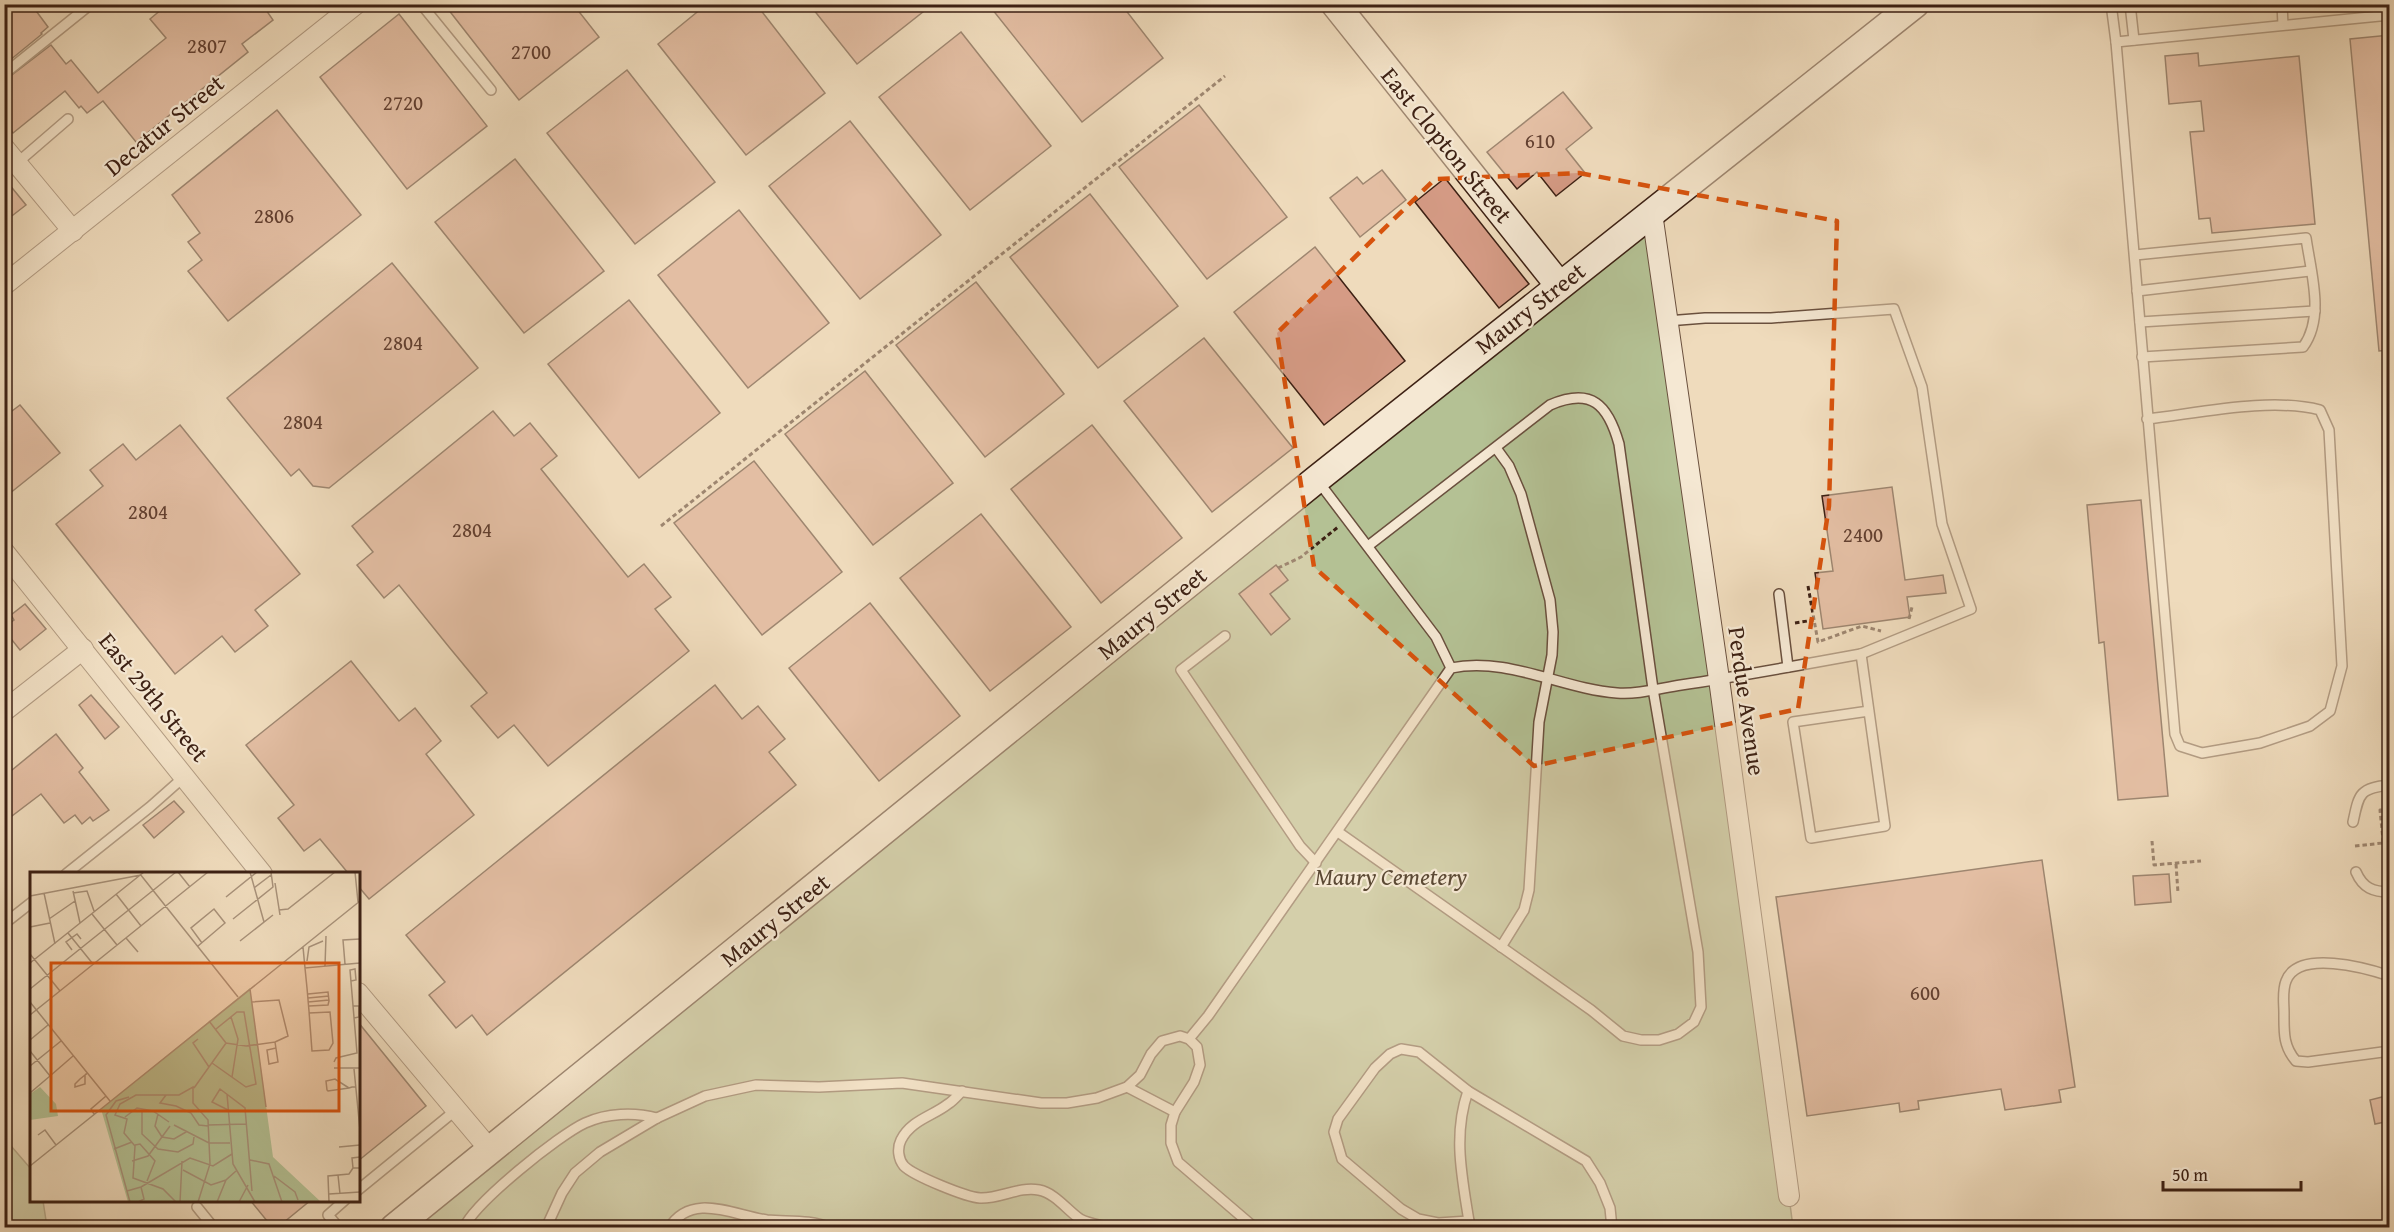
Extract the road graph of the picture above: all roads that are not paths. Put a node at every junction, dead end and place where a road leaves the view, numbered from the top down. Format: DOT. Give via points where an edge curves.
graph roads {
  1 [pos="91,4"];
  2 [pos="421,4"];
  3 [pos="1335,4"];
  4 [pos="1915,4"];
  5 [pos="2110,4"];
  6 [pos="2130,4"];
  7 [pos="2282,4"];
  8 [pos="347,7"];
  9 [pos="2390,15"];
  10 [pos="2283,25"];
  11 [pos="2134,40"];
  12 [pos="2116,42"];
  13 [pos="4,74"];
  14 [pos="492,90"];
  15 [pos="68,119"];
  16 [pos="4,148"];
  17 [pos="17,163"];
  18 [pos="1652,213"];
  19 [pos="73,231"];
  20 [pos="2134,255"];
  21 [pos="2310,271"];
  22 [pos="4,285"];
  23 [pos="1559,285"];
  24 [pos="2137,291"];
  25 [pos="2315,310"];
  26 [pos="1667,321"];
  27 [pos="2140,322"];
  28 [pos="2142,357"];
  29 [pos="2147,419"];
  30 [pos="1496,448"];
  31 [pos="1317,479"];
  32 [pos="1368,546"];
  33 [pos="4,552"];
  34 [pos="1779,594"];
  35 [pos="1225,636"];
  36 [pos="83,649"];
  37 [pos="1862,654"];
  38 [pos="1788,667"];
  39 [pos="1451,668"];
  40 [pos="1547,680"];
  41 [pos="1719,680"];
  42 [pos="1653,689"];
  43 [pos="4,711"];
  44 [pos="1869,711"];
  45 [pos="185,776"];
  46 [pos="2390,785"];
  47 [pos="2353,822"];
  48 [pos="1338,832"];
  49 [pos="1316,863"];
  50 [pos="67,872"];
  51 [pos="261,872"];
  52 [pos="2356,872"];
  53 [pos="2390,892"];
  54 [pos="30,904"];
  55 [pos="4,924"];
  56 [pos="1502,947"];
  57 [pos="2390,976"];
  58 [pos="360,995"];
  59 [pos="1189,1039"];
  60 [pos="2390,1051"];
  61 [pos="1127,1087"];
  62 [pos="962,1091"];
  63 [pos="1468,1091"];
  64 [pos="456,1110"];
  65 [pos="1174,1112"];
  66 [pos="657,1118"];
  67 [pos="490,1151"];
  68 [pos="360,1188"];
  69 [pos="1789,1196"];
  70 [pos="343,1202"];
  71 [pos="197,1207"];
  72 [pos="1079,1218"];
  73 [pos="757,1223"];
  74 [pos="1470,1224"];
  75 [pos="214,1227"];
  76 [pos="338,1227"];
  77 [pos="394,1227"];
  78 [pos="464,1227"];
  79 [pos="546,1227"];
  80 [pos="669,1227"];
  81 [pos="831,1227"];
  82 [pos="1073,1227"];
  83 [pos="1111,1227"];
  84 [pos="1255,1227"];
  85 [pos="1612,1227"];
  1 -- 13 [label="lane"];
  2 -- 14 [label="lane"];
  3 -- 23 [label="street, East Clopton Street"];
  4 -- 18 [label="street, Maury Street"];
  5 -- 12 [label="lane"];
  6 -- 11 [label="lane"];
  7 -- 10 [label="lane"];
  8 -- 19 [label="street, Decatur Street"];
  9 -- 10 [label="lane"];
  10 -- 11 [label="lane"];
  11 -- 12 [label="lane"];
  12 -- 20 [label="lane"];
  15 -- 17 [label="lane"];
  16 -- 17 [label="street"];
  17 -- 19 [label="street"];
  18 -- 23 [label="street, Maury Street"];
  18 -- 26 [label="street, Perdue Avenue"];
  19 -- 22 [label="street, Decatur Street"];
  20 -- 21 [label="lane" via="2307,238"];
  20 -- 24 [label="lane"];
  21 -- 24 [label="lane"];
  21 -- 25 [label="lane"];
  23 -- 31 [label="street, Maury Street"];
  24 -- 27 [label="lane"];
  25 -- 27 [label="lane"];
  25 -- 28 [label="lane" via="2311,336 2303,347"];
  26 -- 37 [label="lane" via="1894,309 1922,387 1942,524 1971,609"];
  26 -- 41 [label="street, Perdue Avenue"];
  27 -- 28 [label="lane"];
  28 -- 29 [label="lane"];
  29 -- 29 [label="lane" via="2175,734 2180,746 2202,753 2260,743 2310,726 2330,711 2342,666 2329,430 2320,410 2300,404 2270,405"];
  30 -- 32 [label="lane"];
  30 -- 40 [label="lane" via="1521,494 1550,600 1552,655"];
  30 -- 42 [label="lane" via="1550,405 1566,399 1593,402 1605,410 1619,444"];
  31 -- 32 [label="lane"];
  31 -- 67 [label="street, Maury Street"];
  32 -- 39 [label="lane" via="1436,637"];
  33 -- 36 [label="street, East 29th Street"];
  34 -- 38 [label="lane"];
  35 -- 49 [label="lane" via="1181,670 1300,846"];
  36 -- 43 [label="street"];
  36 -- 45 [label="street, East 29th Street"];
  37 -- 38 [label="lane"];
  37 -- 44 [label="lane"];
  38 -- 41 [label="lane"];
  39 -- 40 [label="lane" via="1471,664 1494,666"];
  39 -- 48 [label="lane"];
  40 -- 42 [label="lane" via="1620,694"];
  40 -- 56 [label="lane" via="1539,722 1529,890 1524,910"];
  41 -- 42 [label="lane"];
  41 -- 69 [label="street, Perdue Avenue"];
  42 -- 56 [label="lane" via="1698,952 1701,1007 1694,1022 1678,1034 1659,1040 1623,1036"];
  44 -- 44 [label="lane" via="1885,826 1811,838 1793,722"];
  45 -- 50 [label="lane"];
  45 -- 51 [label="street, East 29th Street"];
  46 -- 47 [label="lane" via="2362,792"];
  48 -- 49 [label="lane"];
  48 -- 56 [label="lane"];
  49 -- 59 [label="lane"];
  52 -- 53 [label="lane" via="2367,888"];
  54 -- 55 [label="lane"];
  57 -- 60 [label="lane" via="2364,967 2323,963 2303,965 2292,971 2284,992 2284,1042 2296,1061"];
  58 -- 64 [label="street"];
  59 -- 61 [label="lane" via="1180,1036 1162,1041 1140,1075"];
  59 -- 65 [label="lane" via="1197,1047 1200,1065"];
  61 -- 62 [label="lane" via="1097,1098 1058,1103"];
  61 -- 65 [label="lane"];
  62 -- 66 [label="lane" via="903,1083 819,1088 756,1085 705,1096"];
  62 -- 72 [label="lane" via="906,1132 899,1154 904,1165 921,1177 978,1198 1040,1190"];
  63 -- 74 [label="lane" via="1458,1132"];
  63 -- 74 [label="lane" via="1419,1052 1401,1049 1375,1068 1338,1119 1334,1132 1342,1159 1401,1209 1418,1220"];
  63 -- 85 [label="lane" via="1586,1161 1610,1208"];
  64 -- 67 [label="street"];
  64 -- 68 [label="lane"];
  65 -- 84 [label="lane" via="1171,1143 1178,1162"];
  66 -- 78 [label="lane" via="623,1114 585,1122 521,1170 479,1207"];
  66 -- 79 [label="lane" via="600,1152 575,1173"];
  67 -- 77 [label="street, Maury Street"];
  70 -- 76 [label="lane" via="328,1215"];
  71 -- 75 [label="lane"];
  72 -- 82 [label="lane"];
  72 -- 83 [label="lane"];
  73 -- 80 [label="lane" via="727,1209 696,1209 685,1212"];
  73 -- 81 [label="lane" via="807,1222"];
}
